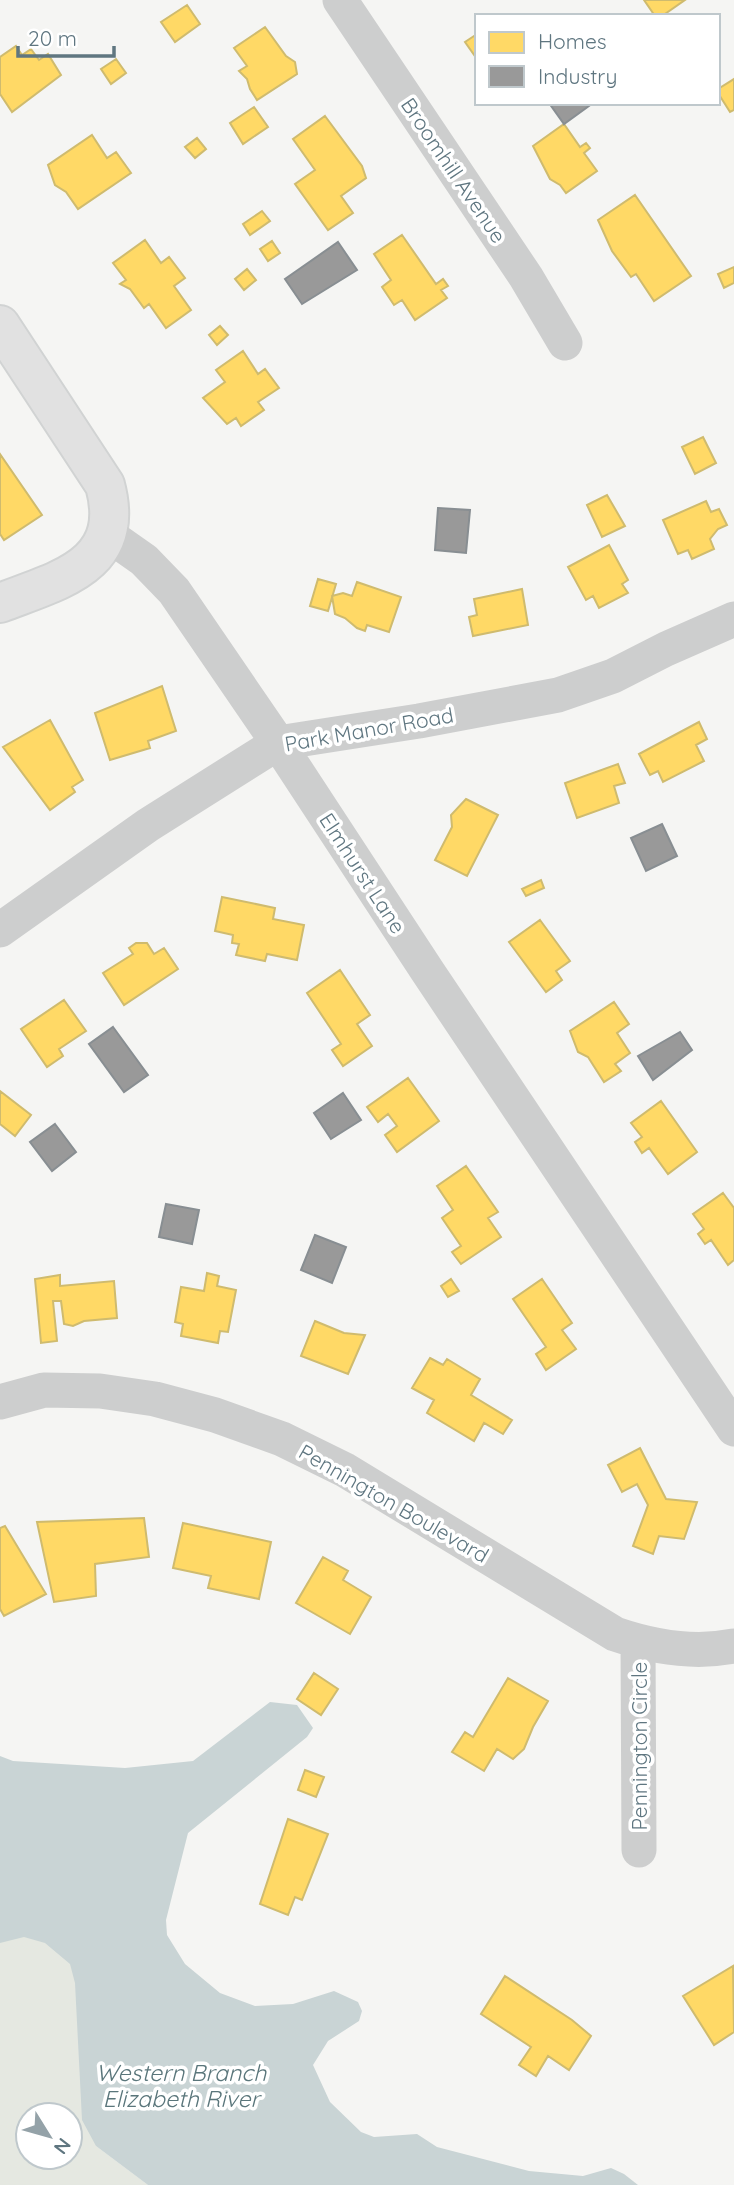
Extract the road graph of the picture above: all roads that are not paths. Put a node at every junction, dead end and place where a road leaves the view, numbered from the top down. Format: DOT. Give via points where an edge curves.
graph roads {
  1 [pos="340,0"];
  2 [pos="0,325"];
  3 [pos="565,343"];
  4 [pos="107,534"];
  5 [pos="0,603"];
  6 [pos="734,619"];
  7 [pos="278,743"];
  8 [pos="0,930"];
  9 [pos="0,1402"];
  10 [pos="734,1429"];
  11 [pos="638,1642"];
  12 [pos="734,1646"];
  13 [pos="639,1850"];
  1 -- 3 [label="street, Broomhill Avenue" via="526,277"];
  2 -- 4 [label="street" via="105,485 110,502"];
  4 -- 5 [label="street" via="97,554 80,570"];
  4 -- 7 [label="street, Elmhurst Lane" via="144,560 174,591"];
  6 -- 7 [label="street, Park Manor Road" via="613,676 558,695"];
  7 -- 8 [label="street, Park Manor Road" via="148,825"];
  7 -- 10 [label="street, Elmhurst Lane"];
  9 -- 11 [label="street, Pennington Boulevard" via="44,1390 100,1391 155,1399 282,1439 345,1470 615,1634"];
  11 -- 12 [label="street, Pennington Boulevard" via="677,1649"];
  11 -- 13 [label="street, Pennington Circle"];
}
